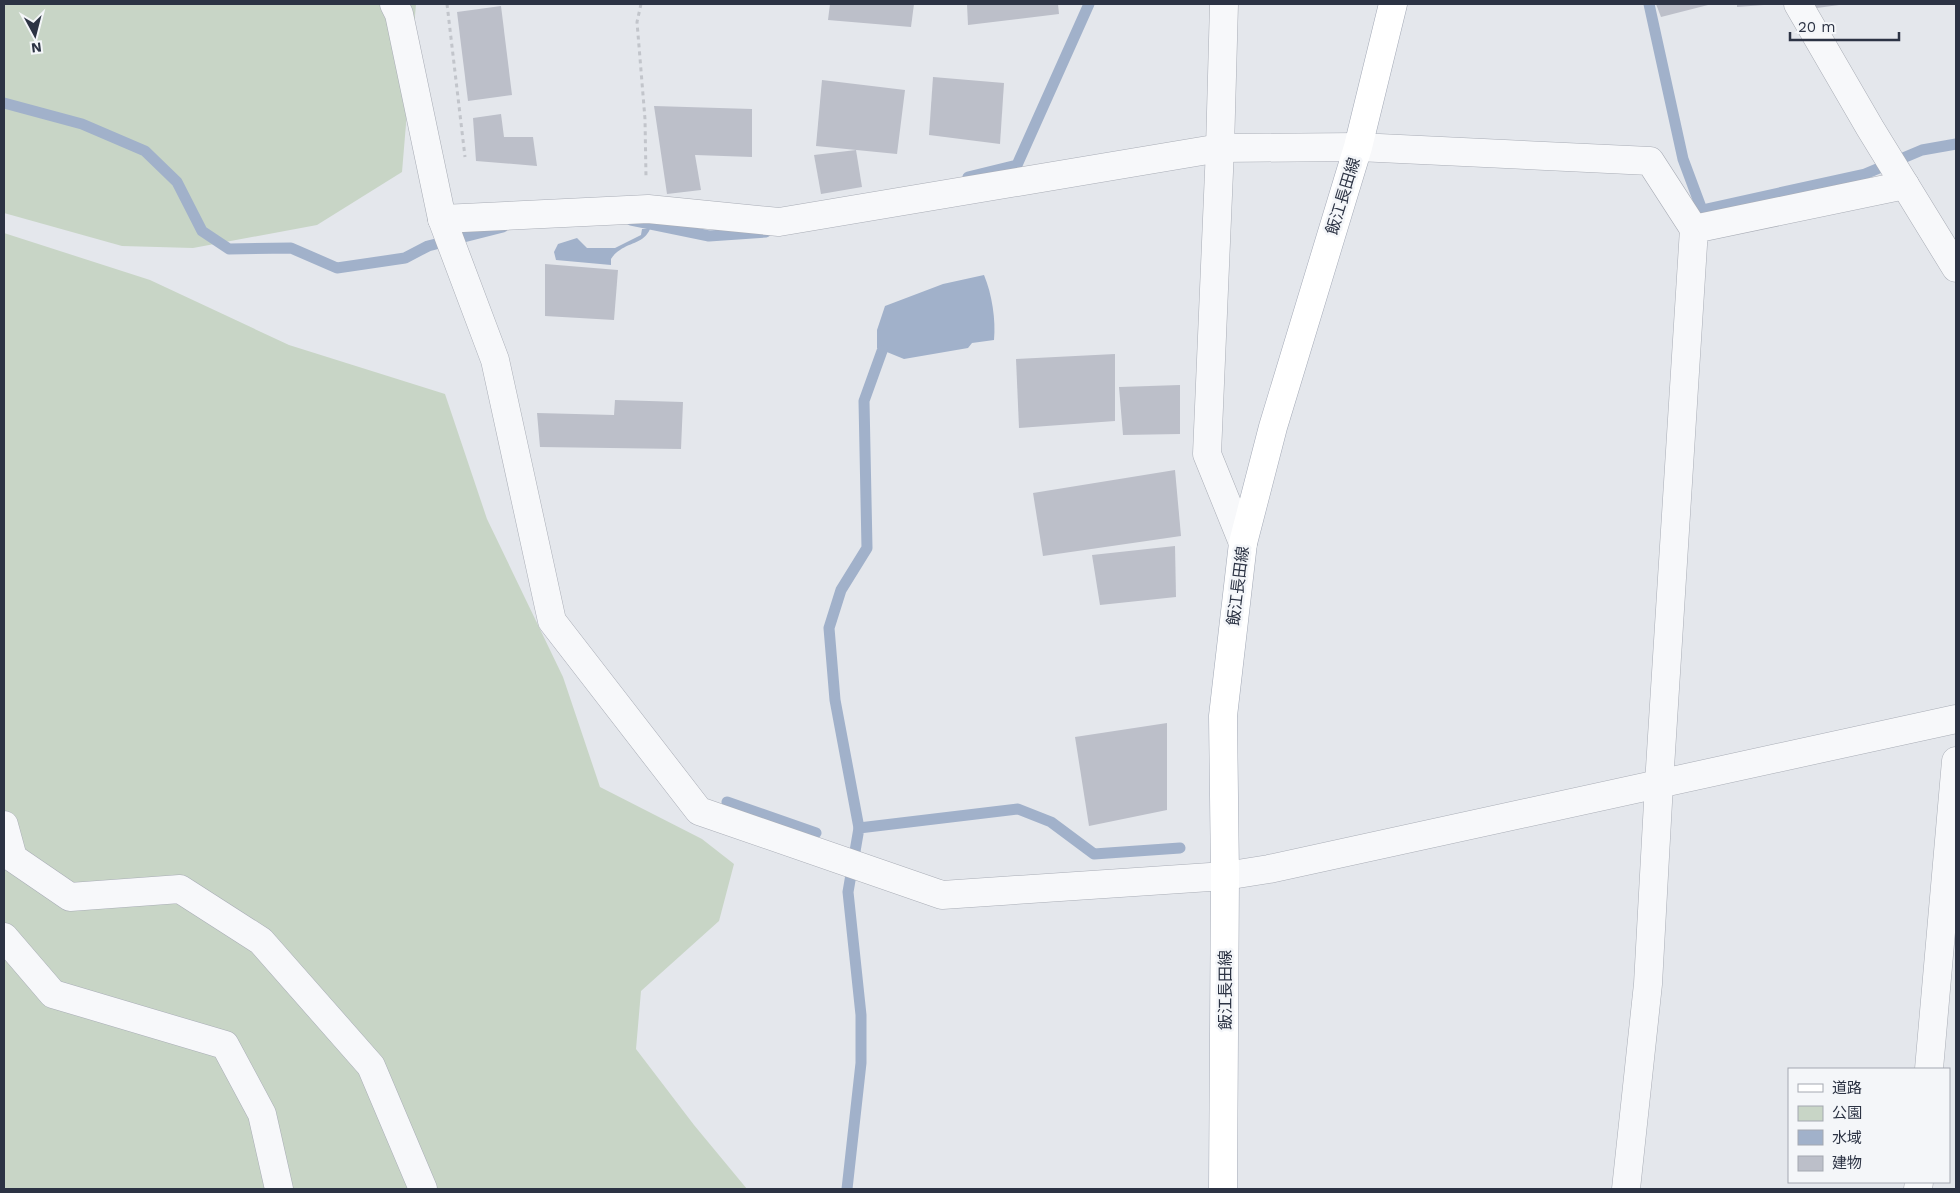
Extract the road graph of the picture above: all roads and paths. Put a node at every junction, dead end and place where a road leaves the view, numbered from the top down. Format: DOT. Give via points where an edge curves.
graph roads {
  1 [pos="394,4"];
  2 [pos="447,4"];
  3 [pos="641,4"];
  4 [pos="1224,4"];
  5 [pos="1393,4"];
  6 [pos="1798,4"];
  7 [pos="1358,147"];
  8 [pos="1220,148"];
  9 [pos="465,159"];
  10 [pos="646,175"];
  11 [pos="1905,185"];
  12 [pos="442,219"];
  13 [pos="1694,229"];
  14 [pos="1956,268"];
  15 [pos="1243,543"];
  16 [pos="1956,719"];
  17 [pos="1956,761"];
  18 [pos="1659,784"];
  19 [pos="4,824"];
  20 [pos="1225,876"];
  21 [pos="4,937"];
  22 [pos="1929,1068"];
  23 [pos="279,1189"];
  24 [pos="423,1189"];
  25 [pos="1223,1189"];
  26 [pos="1626,1189"];
  1 -- 12 [label="street"];
  2 -- 9 [label="path"];
  3 -- 10 [label="path" via="637,22"];
  4 -- 8 [label="street"];
  5 -- 7 [label="main road, 飯江長田線"];
  6 -- 11 [label="street"];
  7 -- 8 [label="street"];
  7 -- 13 [label="street" via="1650,162"];
  7 -- 15 [label="main road, 飯江長田線" via="1273,426"];
  8 -- 12 [label="street" via="779,222 648,209"];
  8 -- 15 [label="street" via="1207,454"];
  11 -- 13 [label="street"];
  11 -- 14 [label="street"];
  12 -- 20 [label="street" via="495,360 552,621 699,811 942,895"];
  13 -- 18 [label="street"];
  15 -- 20 [label="main road, 飯江長田線" via="1223,716"];
  16 -- 18 [label="street"];
  17 -- 22 [label="street"];
  18 -- 20 [label="street"];
  18 -- 26 [label="street" via="1648,984"];
  19 -- 24 [label="street" via="13,858 70,898 180,889 262,941 371,1066"];
  20 -- 25 [label="main road, 飯江長田線"];
  21 -- 23 [label="street" via="53,994 225,1045 262,1114"];
}
